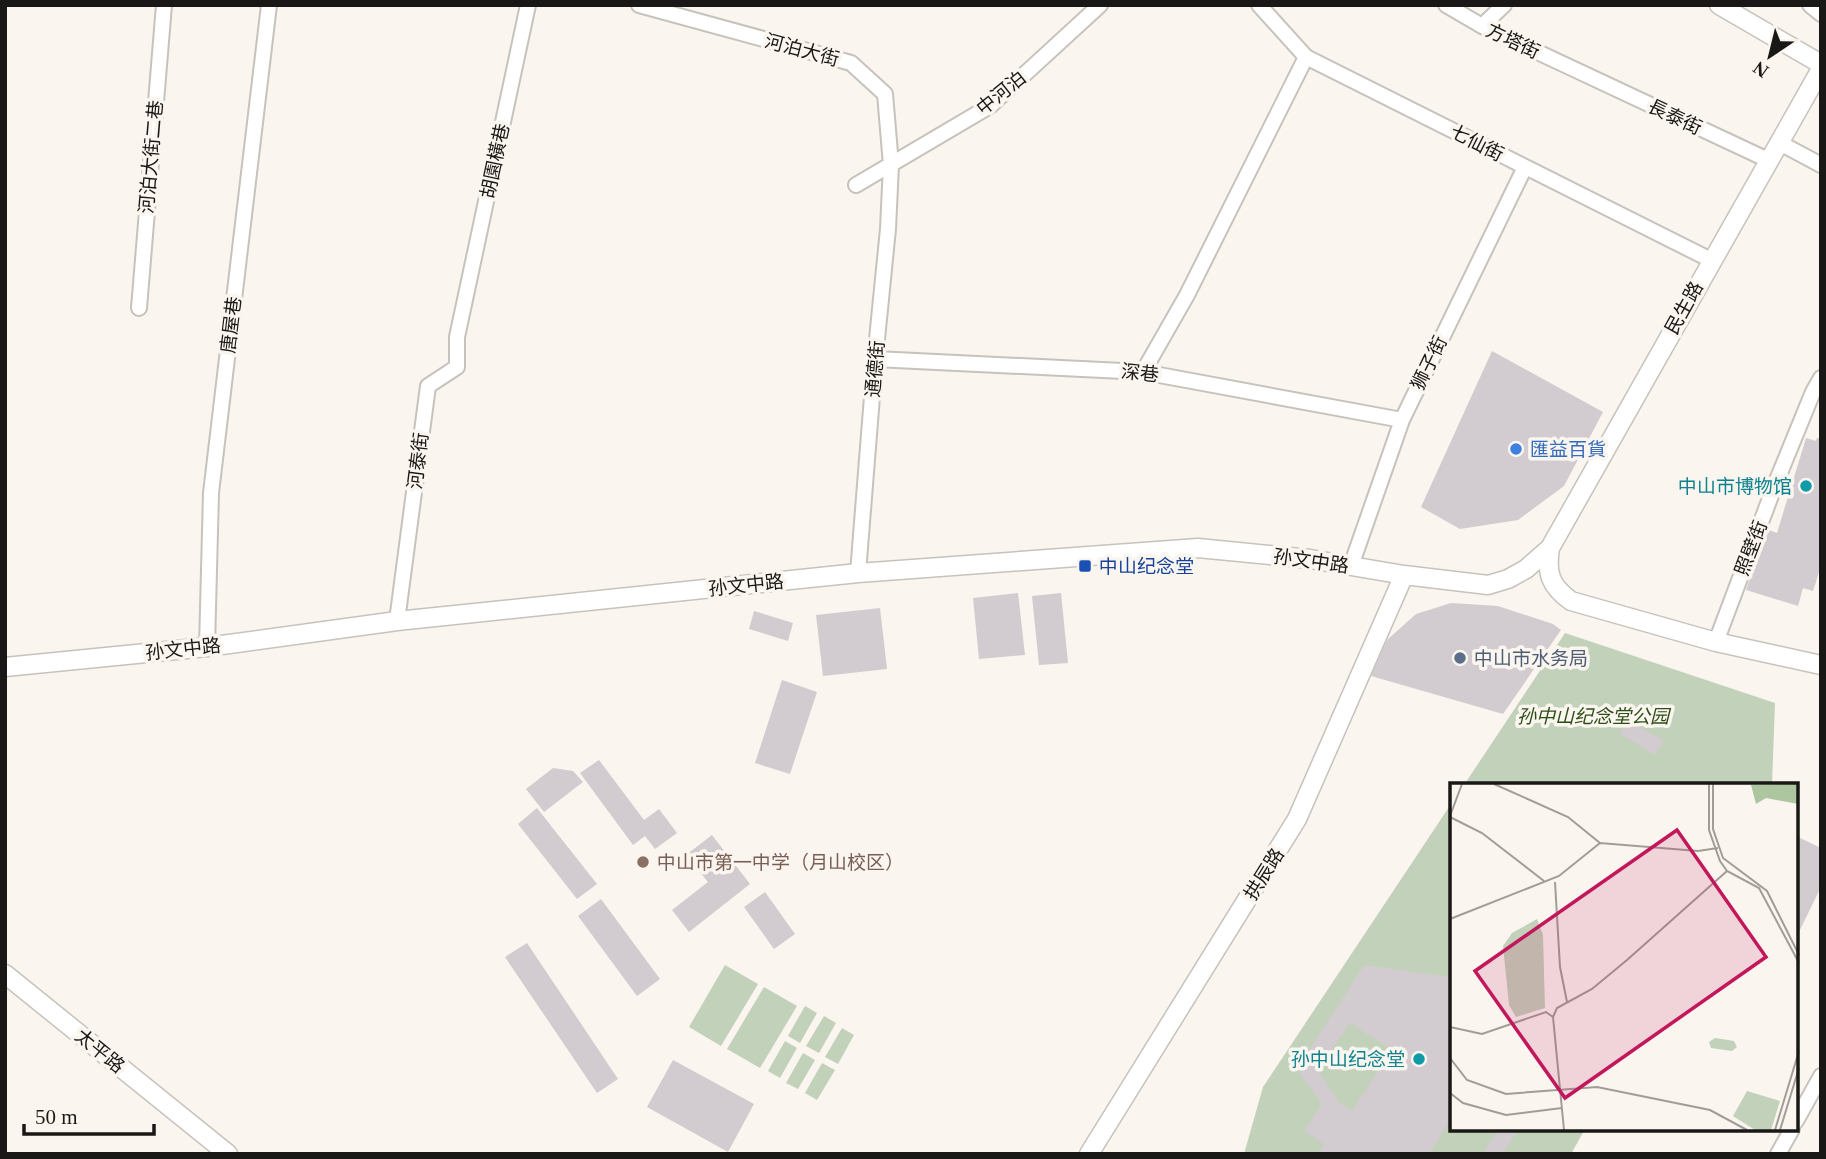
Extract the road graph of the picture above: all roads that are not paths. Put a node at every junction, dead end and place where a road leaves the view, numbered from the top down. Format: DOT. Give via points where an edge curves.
graph roads {
  1 [pos="164,5"];
  2 [pos="269,5"];
  3 [pos="528,5"];
  4 [pos="641,5"];
  5 [pos="1100,5"];
  6 [pos="1259,5"];
  7 [pos="1446,5"];
  8 [pos="1504,5"];
  9 [pos="1719,5"];
  10 [pos="1810,5"];
  11 [pos="1821,14"];
  12 [pos="1482,26"];
  13 [pos="1306,57"];
  14 [pos="1821,66"];
  15 [pos="1582,74"];
  16 [pos="1778,142"];
  17 [pos="1768,160"];
  18 [pos="891,165"];
  19 [pos="1821,165"];
  20 [pos="1525,167"];
  21 [pos="856,185"];
  22 [pos="1711,260"];
  23 [pos="139,308"];
  24 [pos="461,317"];
  25 [pos="876,359"];
  26 [pos="1143,372"];
  27 [pos="1821,378"];
  28 [pos="1402,420"];
  29 [pos="1550,548"];
  30 [pos="1351,566"];
  31 [pos="859,573"];
  32 [pos="1404,575"];
  33 [pos="397,621"];
  34 [pos="1716,642"];
  35 [pos="207,646"];
  36 [pos="1821,665"];
  37 [pos="5,667"];
  38 [pos="5,974"];
  39 [pos="1821,1076"];
  40 [pos="1798,1117"];
  41 [pos="1791,1131"];
  42 [pos="228,1154"];
  43 [pos="1089,1154"];
  44 [pos="1778,1154"];
  1 -- 23 [label="street, 河泊大街二巷"];
  2 -- 35 [label="street, 唐屋巷" via="211,493"];
  3 -- 24 [label="street, 胡園橫巷"];
  4 -- 18 [label="street, 河泊大街" via="851,63 885,94"];
  5 -- 18 [label="street, 中河泊" via="990,106"];
  6 -- 13 [label="street, 七仙街"];
  7 -- 12 [label="street, 方塔街"];
  8 -- 12 [label="street"];
  9 -- 14 [label="street"];
  10 -- 11 [label="street"];
  12 -- 15 [label="street, 方塔街"];
  13 -- 20 [label="street, 七仙街"];
  13 -- 26 [label="street" via="1187,295"];
  14 -- 16 [label="street, 民生路"];
  15 -- 17 [label="street, 長泰街"];
  16 -- 17 [label="street, 民生路"];
  16 -- 19 [label="street"];
  17 -- 22 [label="street, 民生路"];
  18 -- 21 [label="street, 中河泊"];
  18 -- 25 [label="street, 通德街"];
  20 -- 22 [label="street, 七仙街"];
  20 -- 28 [label="street, 狮子街"];
  22 -- 29 [label="street, 民生路"];
  24 -- 33 [label="street, 河泰街" via="457,367 428,386"];
  25 -- 26 [label="street, 深巷"];
  25 -- 31 [label="street, 通德街"];
  26 -- 28 [label="street, 深巷"];
  27 -- 34 [label="street, 照壁街"];
  28 -- 30 [label="street, 狮子街"];
  29 -- 32 [label="street, 孙文中路" via="1526,569 1488,584"];
  29 -- 34 [label="street" via="1553,586 1571,601"];
  30 -- 31 [label="street, 孙文中路" via="1198,548"];
  30 -- 32 [label="street, 孙文中路"];
  31 -- 33 [label="street, 孙文中路"];
  32 -- 43 [label="street, 拱辰路" via="1297,819"];
  33 -- 35 [label="street, 孙文中路"];
  34 -- 36 [label="street"];
  35 -- 37 [label="street, 孙文中路"];
  38 -- 42 [label="street, 太平路"];
  39 -- 40 [label="street"];
  41 -- 44 [label="street"];
}
